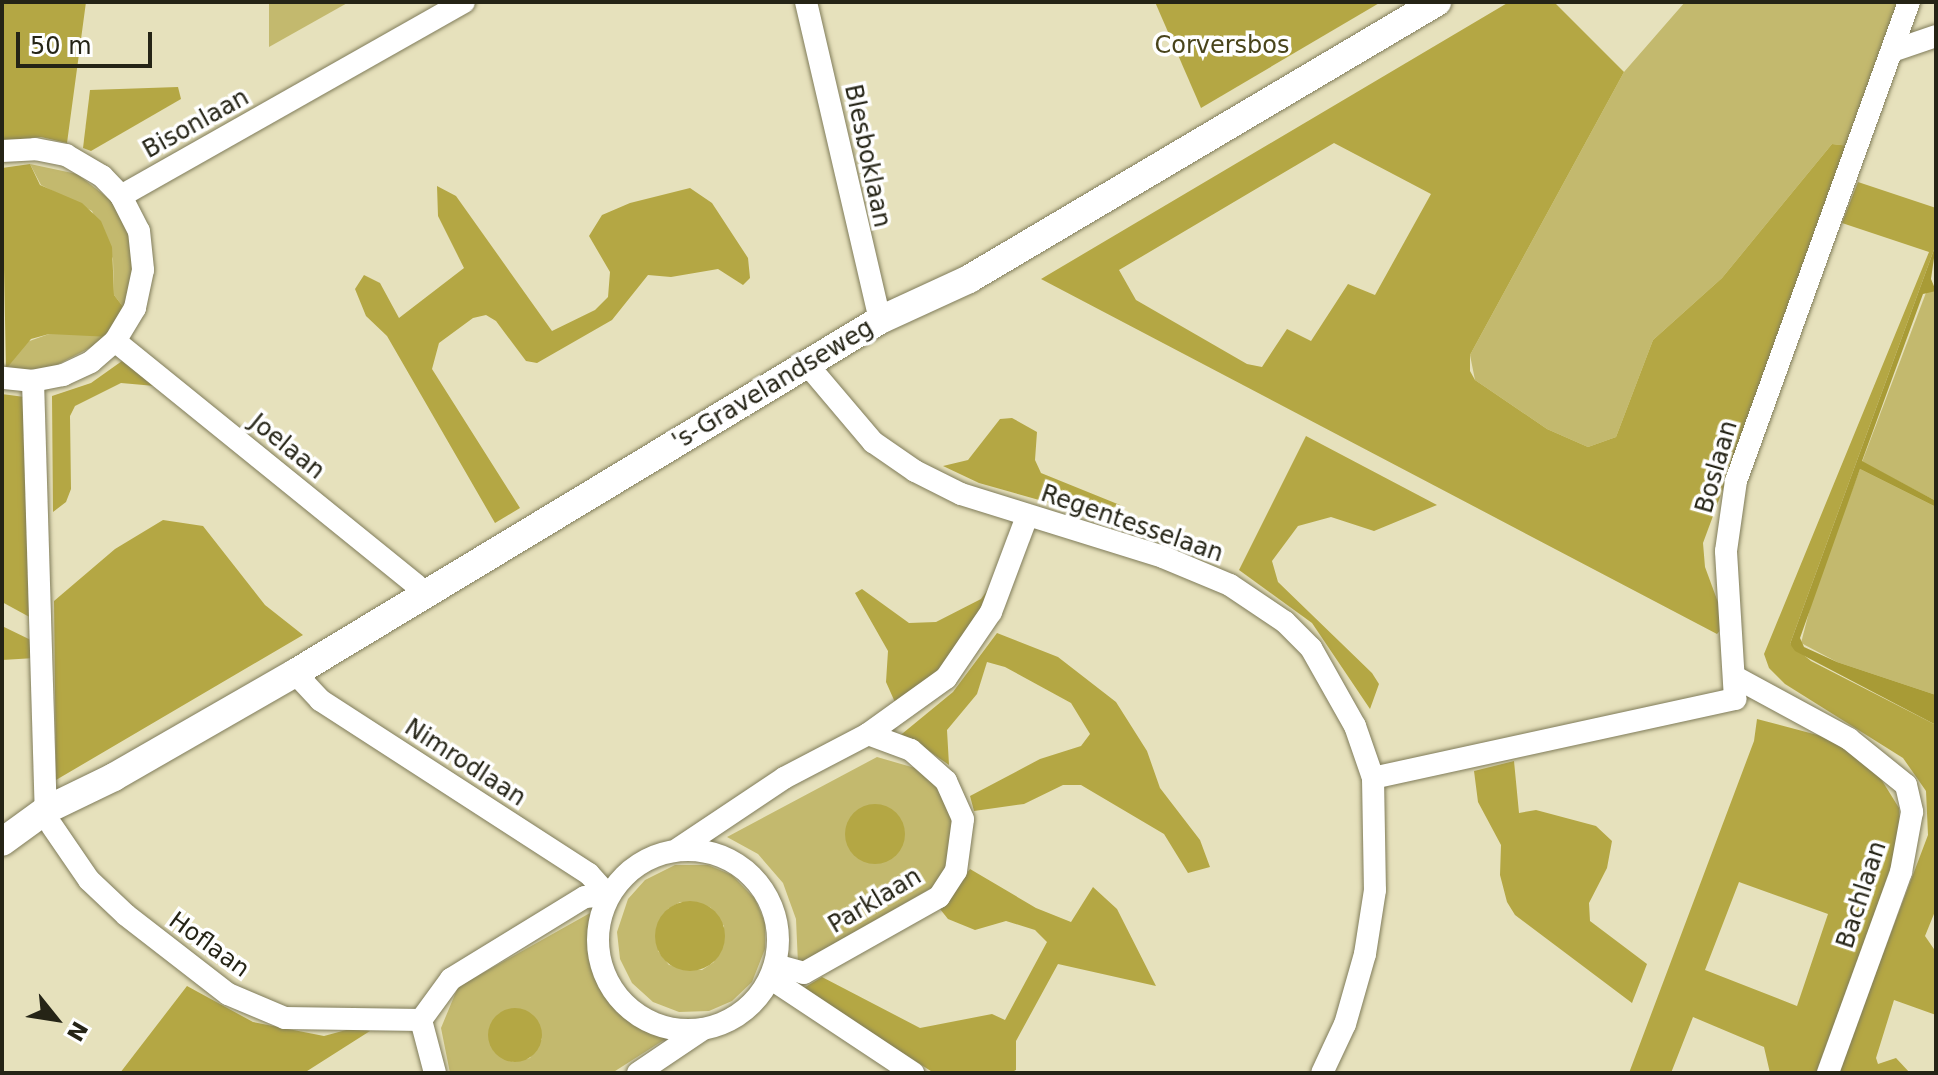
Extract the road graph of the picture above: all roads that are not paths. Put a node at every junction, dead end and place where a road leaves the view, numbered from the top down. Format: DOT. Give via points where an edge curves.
graph roads {
  1 [pos="464,2"];
  2 [pos="806,2"];
  3 [pos="1437,2"];
  4 [pos="1909,2"];
  5 [pos="1936,36"];
  6 [pos="1892,51"];
  7 [pos="2,151"];
  8 [pos="121,196"];
  9 [pos="880,320"];
  10 [pos="115,341"];
  11 [pos="806,363"];
  12 [pos="2,378"];
  13 [pos="33,381"];
  14 [pos="1027,516"];
  15 [pos="421,598"];
  16 [pos="295,673"];
  17 [pos="1735,677"];
  18 [pos="868,734"];
  19 [pos="1373,778"];
  20 [pos="49,818"];
  21 [pos="2,843"];
  22 [pos="678,849"];
  23 [pos="608,895"];
  24 [pos="772,971"];
  25 [pos="421,1020"];
  26 [pos="703,1029"];
  27 [pos="435,1073"];
  28 [pos="638,1073"];
  29 [pos="913,1073"];
  30 [pos="1322,1073"];
  31 [pos="1828,1073"];
  1 -- 8 [label="street, Bisonlaan"];
  2 -- 9 [label="street, Blesboklaan"];
  3 -- 9 [label="street, 's-Gravelandseweg" via="969,279"];
  4 -- 6 [label="street, Boslaan"];
  5 -- 6 [label="street"];
  6 -- 17 [label="street, Boslaan" via="1736,481 1726,551"];
  7 -- 8 [label="street" via="35,149 66,155 102,176"];
  8 -- 10 [label="street" via="139,231 143,270 135,308"];
  9 -- 11 [label="street, 's-Gravelandseweg"];
  10 -- 13 [label="street" via="91,362"];
  10 -- 15 [label="street, Joelaan" via="416,585"];
  11 -- 14 [label="street, Regentesselaan" via="873,442 961,494"];
  11 -- 15 [label="street, 's-Gravelandseweg"];
  12 -- 13 [label="street"];
  13 -- 20 [label="street"];
  14 -- 18 [label="street" via="991,612 946,678"];
  14 -- 19 [label="street, Regentesselaan" via="1163,557 1230,585 1285,622 1333,679"];
  15 -- 16 [label="street, 's-Gravelandseweg"];
  16 -- 20 [label="street, 's-Gravelandseweg"];
  16 -- 23 [label="street, Nimrodlaan" via="320,700 589,874"];
  17 -- 19 [label="street" via="1735,699"];
  17 -- 31 [label="street, Bachlaan" via="1849,739 1906,785 1912,812 1901,872"];
  18 -- 22 [label="street" via="784,778"];
  18 -- 24 [label="street, Parklaan" via="911,750 946,781 963,819 956,871 939,897 804,973"];
  19 -- 30 [label="street, Regentesselaan" via="1375,890 1365,954 1345,1024"];
  20 -- 21 [label="street, 's-Gravelandseweg"];
  20 -- 25 [label="street, Hoflaan" via="89,880 228,994 285,1018"];
  22 -- 23 [label="street" via="645,859"];
  22 -- 24 [label="street" via="708,851 735,862 757,881 775,921"];
  23 -- 25 [label="street" via="585,897 451,979"];
  23 -- 26 [label="street" via="597,927 598,950 613,992 638,1016 669,1028"];
  24 -- 26 [label="street" via="753,1002 730,1019"];
  24 -- 29 [label="street"];
  25 -- 27 [label="street"];
  26 -- 28 [label="street"];
}
